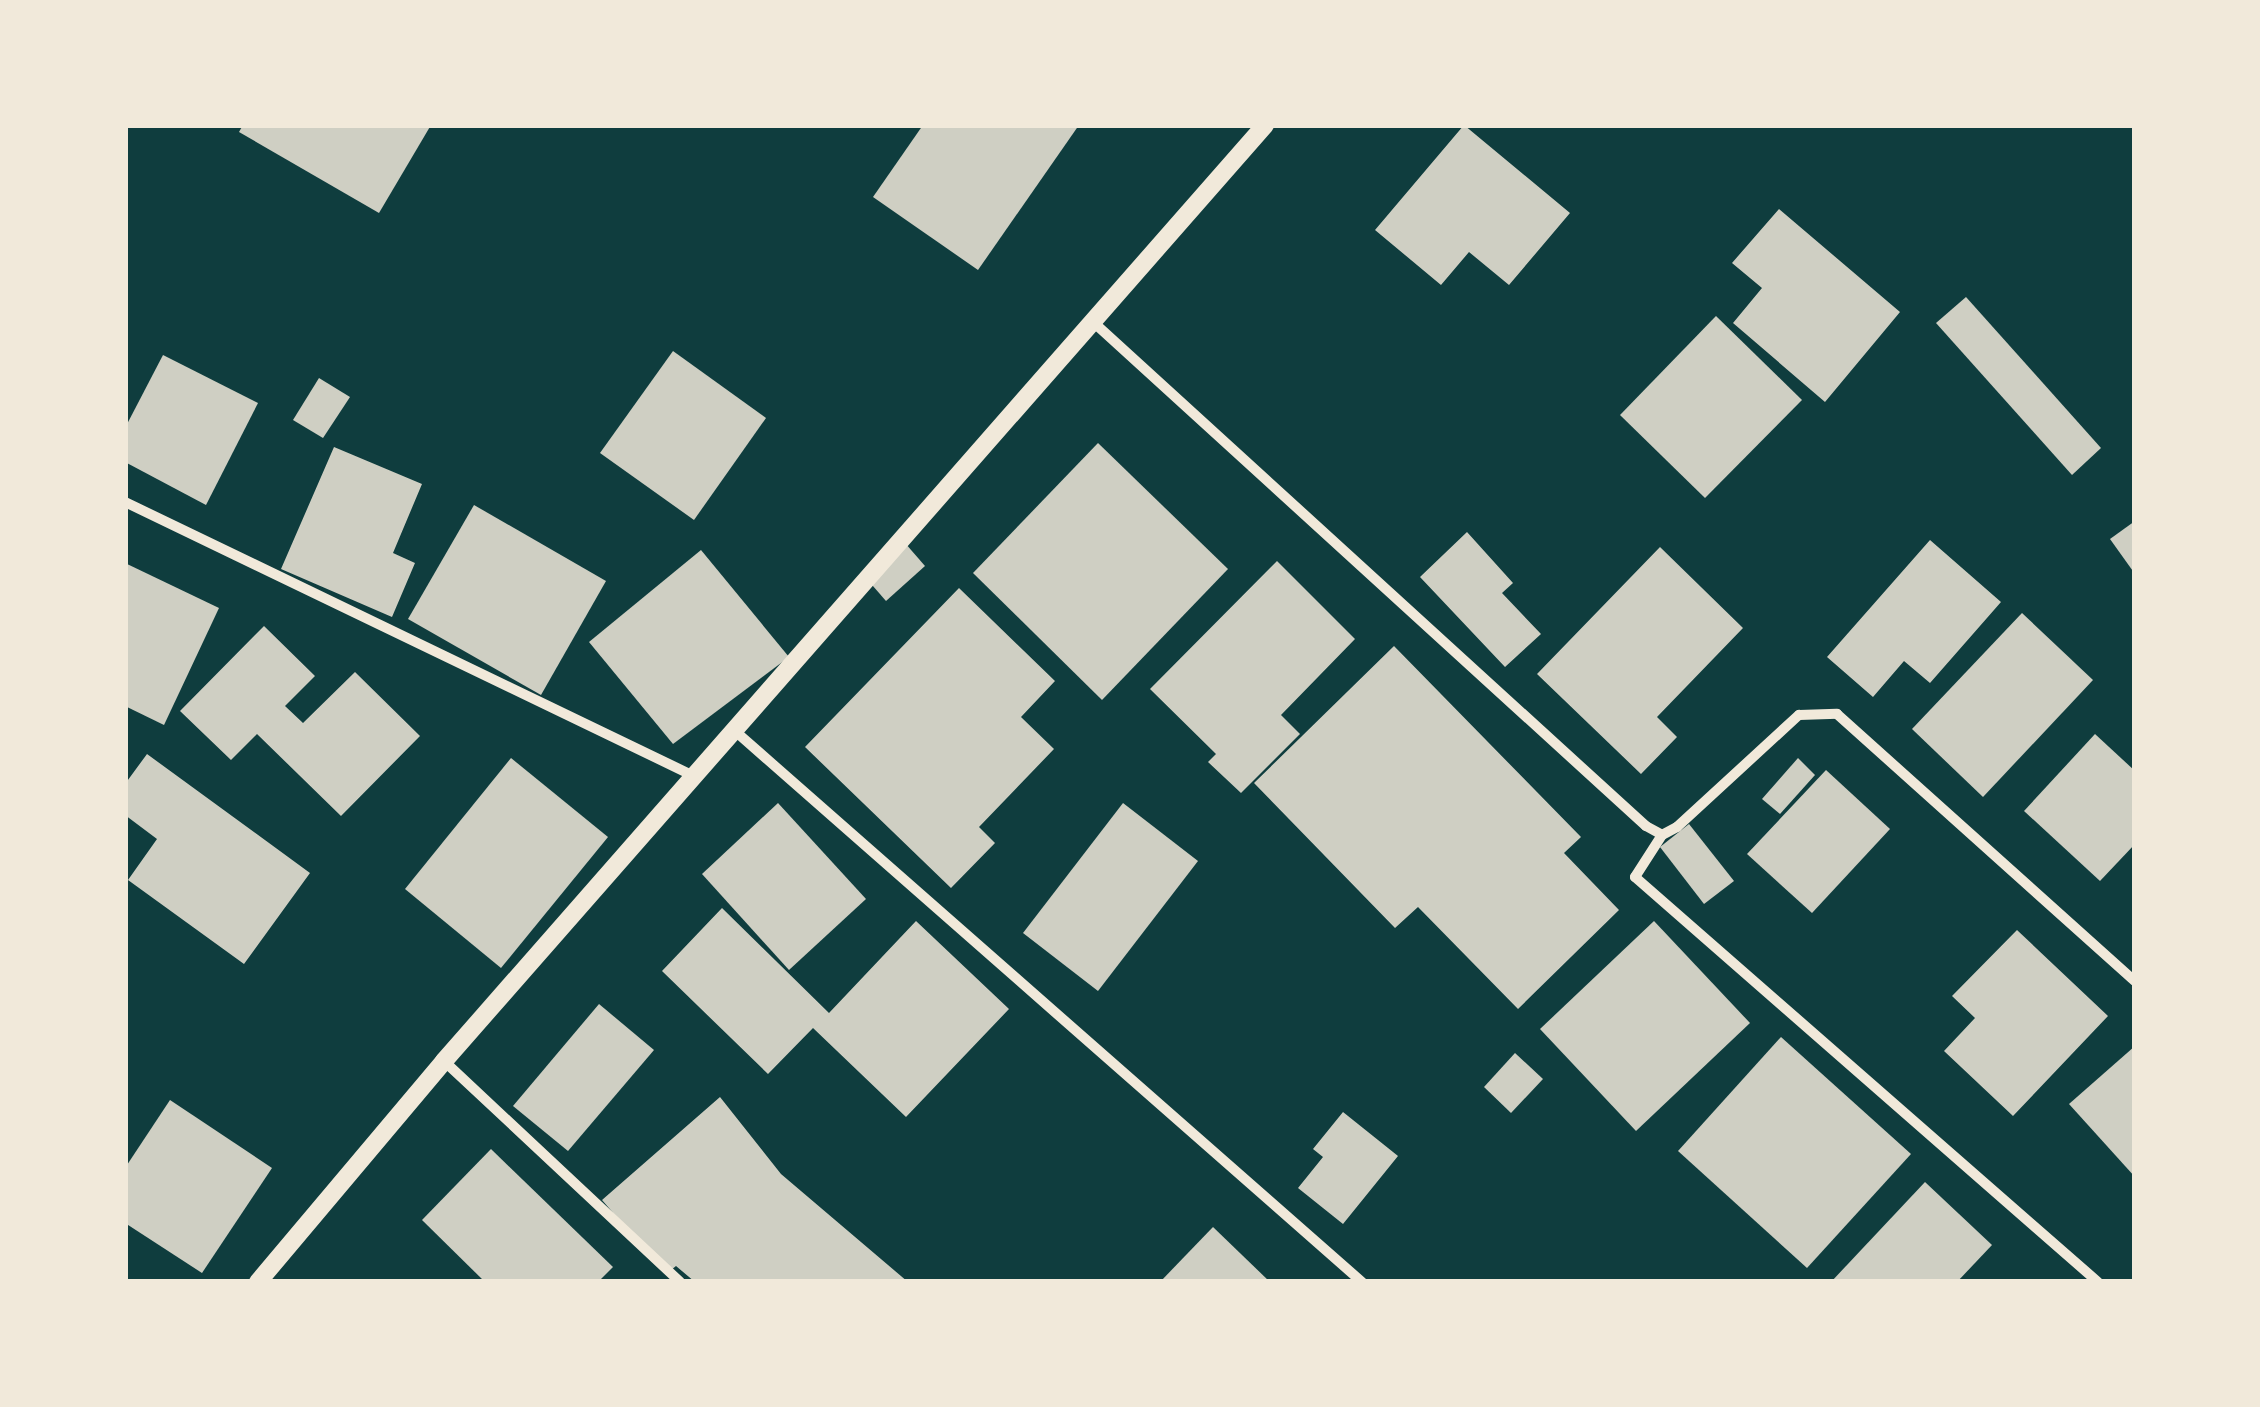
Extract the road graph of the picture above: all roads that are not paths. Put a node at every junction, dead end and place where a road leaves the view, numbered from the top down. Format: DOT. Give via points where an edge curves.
graph roads {
  1 [pos="1266,125"];
  2 [pos="1091,319"];
  3 [pos="125,502"];
  4 [pos="735,731"];
  5 [pos="696,776"];
  6 [pos="1662,835"];
  7 [pos="2135,980"];
  8 [pos="444,1061"];
  9 [pos="258,1282"];
  10 [pos="680,1282"];
  11 [pos="1362,1282"];
  12 [pos="2098,1282"];
  1 -- 2 [label="street"];
  2 -- 4 [label="street"];
  2 -- 6 [label="street"];
  3 -- 5 [label="street"];
  4 -- 5 [label="street"];
  4 -- 11 [label="street"];
  5 -- 8 [label="street"];
  6 -- 7 [label="street" via="1799,714 1836,714"];
  6 -- 12 [label="street" via="1635,876"];
  8 -- 9 [label="street"];
  8 -- 10 [label="street"];
}
